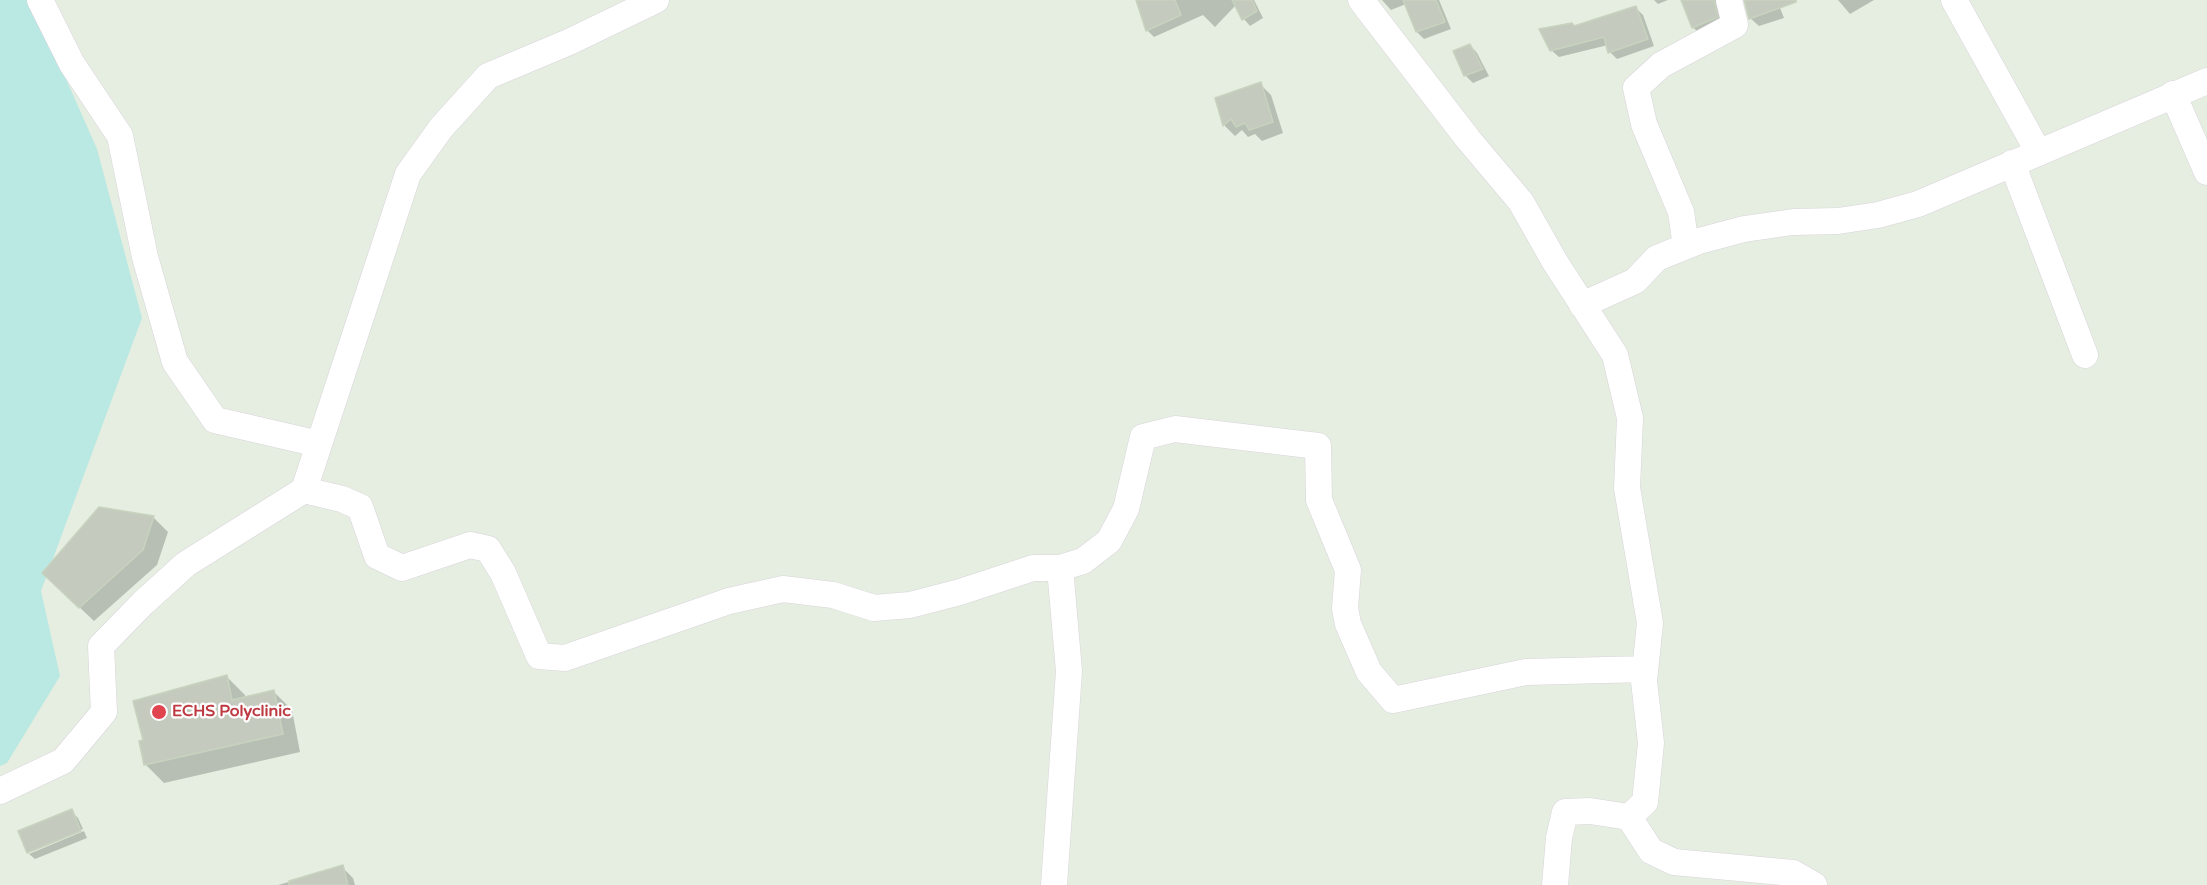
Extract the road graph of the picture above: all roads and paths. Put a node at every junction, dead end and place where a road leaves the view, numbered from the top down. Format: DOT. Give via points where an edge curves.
graph roads {
  1 [pos="40,0"];
  2 [pos="656,0"];
  3 [pos="1361,0"];
  4 [pos="1729,0"];
  5 [pos="1954,0"];
  6 [pos="2207,81"];
  7 [pos="2173,94"];
  8 [pos="2039,153"];
  9 [pos="2012,163"];
  10 [pos="2207,172"];
  11 [pos="1686,246"];
  12 [pos="1582,305"];
  13 [pos="2085,355"];
  14 [pos="319,444"];
  15 [pos="304,490"];
  16 [pos="1060,568"];
  17 [pos="1646,669"];
  18 [pos="0,791"];
  19 [pos="1629,817"];
  20 [pos="1674,874"];
  21 [pos="1054,885"];
  22 [pos="1555,885"];
  23 [pos="1814,885"];
  1 -- 14 [label="street" via="72,64 120,136 145,257 175,362 215,420"];
  2 -- 14 [label="street" via="488,76 441,128 408,174"];
  3 -- 12 [label="street" via="1521,202"];
  4 -- 11 [label="street" via="1735,25 1660,65 1636,88 1644,124 1681,212"];
  5 -- 8 [label="street"];
  6 -- 7 [label="street"];
  7 -- 8 [label="street"];
  7 -- 10 [label="street"];
  8 -- 9 [label="street"];
  9 -- 11 [label="street" via="1918,204 1878,215 1744,229"];
  9 -- 13 [label="street"];
  11 -- 12 [label="street" via="1657,258 1635,280"];
  12 -- 17 [label="street" via="1615,355 1630,418 1627,489 1650,623"];
  14 -- 15 [label="street"];
  15 -- 16 [label="street" via="360,507 377,556 402,568 470,545 488,549 503,573 539,656 565,658 729,601 783,589 833,595 874,608 910,605 1033,568"];
  15 -- 18 [label="street" via="186,564 143,603 101,646 104,712 63,761"];
  16 -- 17 [label="street" via="1083,561 1109,541 1126,509 1143,437 1175,429 1318,447 1319,500 1348,570 1348,624 1369,672 1393,700 1526,672"];
  16 -- 21 [label="street" via="1069,671"];
  17 -- 19 [label="street" via="1652,743 1645,802"];
  19 -- 20 [label="street" via="1652,851"];
  19 -- 22 [label="street" via="1565,812"];
  20 -- 23 [label="street" via="1793,873"];
}
